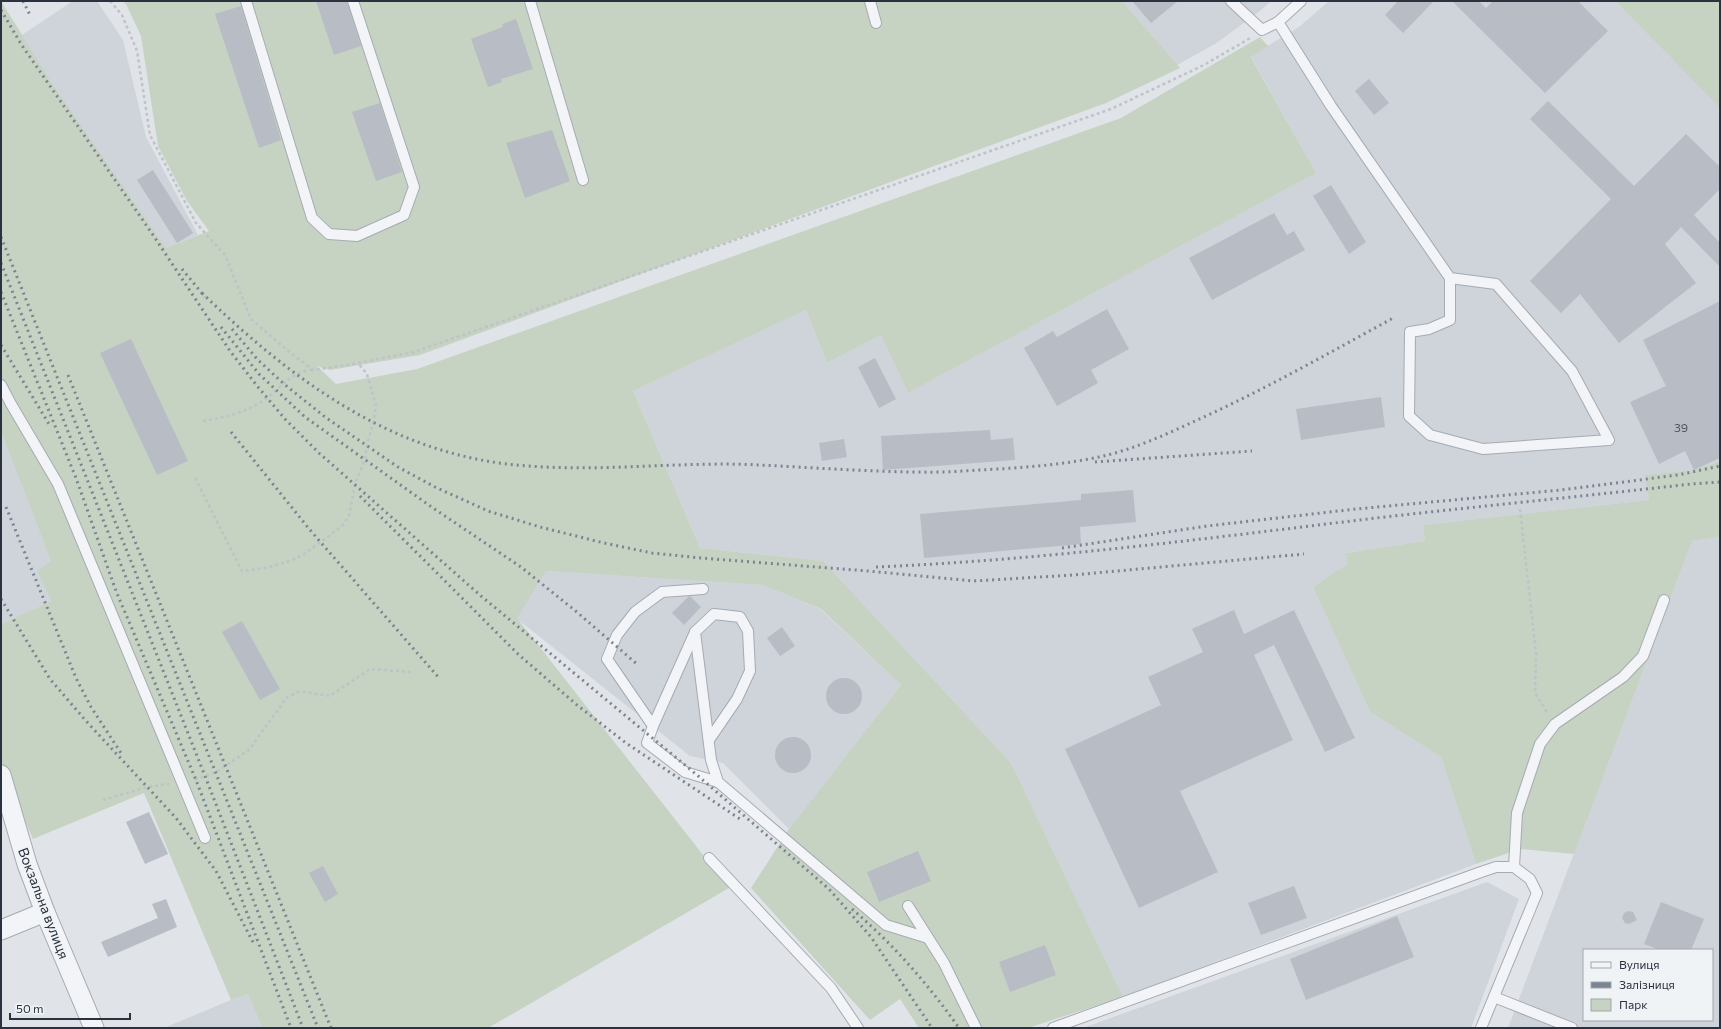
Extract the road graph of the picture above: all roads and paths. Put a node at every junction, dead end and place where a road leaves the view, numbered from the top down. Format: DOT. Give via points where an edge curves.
graph roads {
  1 [pos="110,1"];
  2 [pos="246,1"];
  3 [pos="353,1"];
  4 [pos="530,1"];
  5 [pos="870,1"];
  6 [pos="1231,1"];
  7 [pos="1301,1"];
  8 [pos="1278,22"];
  9 [pos="876,23"];
  10 [pos="1262,30"];
  11 [pos="583,180"];
  12 [pos="1450,278"];
  13 [pos="358,363"];
  14 [pos="313,370"];
  15 [pos="1,385"];
  16 [pos="203,421"];
  17 [pos="195,478"];
  18 [pos="1520,509"];
  19 [pos="703,589"];
  20 [pos="1664,600"];
  21 [pos="695,632"];
  22 [pos="412,672"];
  23 [pos="1554,724"];
  24 [pos="652,726"];
  25 [pos="709,740"];
  26 [pos="1,775"];
  27 [pos="181,780"];
  28 [pos="718,782"];
  29 [pos="103,800"];
  30 [pos="205,838"];
  31 [pos="709,858"];
  32 [pos="1514,867"];
  33 [pos="908,906"];
  34 [pos="44,912"];
  35 [pos="1,930"];
  36 [pos="928,938"];
  37 [pos="1494,997"];
  38 [pos="94,1028"];
  39 [pos="858,1028"];
  40 [pos="976,1028"];
  41 [pos="1053,1028"];
  42 [pos="1481,1028"];
  43 [pos="1572,1028"];
  1 -- 14 [label="path" via="122,16 137,51 150,135 196,223 225,255 251,319"];
  2 -- 3 [label="lane" via="312,218 329,234 357,236 404,215 414,187"];
  4 -- 11 [label="lane"];
  5 -- 9 [label="lane"];
  6 -- 10 [label="lane"];
  7 -- 8 [label="lane"];
  8 -- 10 [label="lane"];
  8 -- 12 [label="lane" via="1331,106"];
  10 -- 13 [label="path" via="1204,65 1111,110 414,352"];
  12 -- 12 [label="lane" via="1450,320 1429,329 1410,332 1409,416 1430,435 1483,449 1609,440 1572,371 1496,284"];
  13 -- 14 [label="path"];
  13 -- 17 [label="path" via="367,374 376,406 349,516 342,526 304,555 266,568 242,571"];
  14 -- 16 [label="path" via="303,370 295,374 257,405 222,418"];
  15 -- 27 [label="lane" via="58,484"];
  18 -- 23 [label="path" via="1536,653 1535,693"];
  19 -- 24 [label="lane" via="662,592 635,612 617,635 607,659"];
  20 -- 23 [label="lane" via="1643,656 1623,677"];
  21 -- 24 [label="lane"];
  21 -- 25 [label="lane"];
  21 -- 25 [label="lane" via="714,614 740,617 748,631 750,671 737,699"];
  22 -- 27 [label="path" via="370,669 330,696 298,692 287,697 245,754 216,772 196,780"];
  23 -- 32 [label="lane" via="1540,744 1517,814"];
  24 -- 28 [label="lane" via="647,743 685,772"];
  25 -- 28 [label="lane" via="711,760"];
  26 -- 34 [label="street, Вокзальна вулиця"];
  27 -- 29 [label="path"];
  27 -- 30 [label="lane"];
  28 -- 36 [label="lane" via="886,925"];
  31 -- 39 [label="lane" via="831,988"];
  32 -- 37 [label="lane" via="1530,878 1537,893"];
  32 -- 41 [label="lane" via="1496,867 1481,872"];
  33 -- 36 [label="lane"];
  34 -- 35 [label="street"];
  34 -- 38 [label="street, Вокзальна вулиця"];
  36 -- 40 [label="lane" via="944,963"];
  37 -- 42 [label="lane"];
  37 -- 43 [label="lane"];
}
